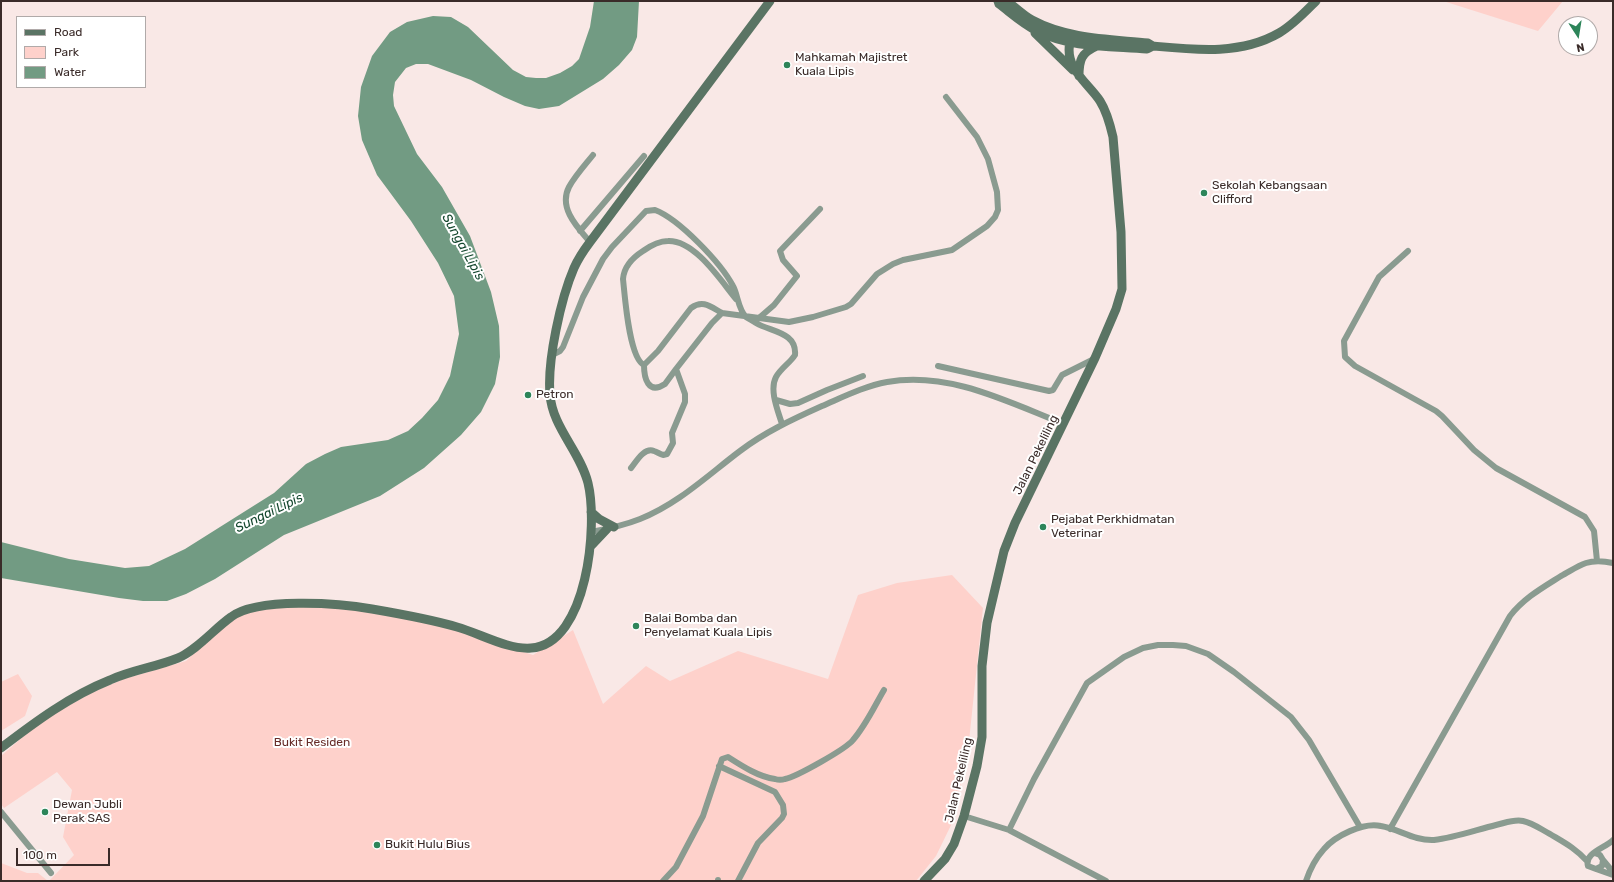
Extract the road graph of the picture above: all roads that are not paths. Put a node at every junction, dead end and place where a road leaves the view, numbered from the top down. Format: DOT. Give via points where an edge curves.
graph roads {
  1 [pos="770,1"];
  2 [pos="998,1"];
  3 [pos="1007,1"];
  4 [pos="1316,1"];
  5 [pos="1028,26"];
  6 [pos="1062,32"];
  7 [pos="1086,37"];
  8 [pos="1070,42"];
  9 [pos="1098,45"];
  10 [pos="1153,46"];
  11 [pos="1077,73"];
  12 [pos="946,97"];
  13 [pos="593,155"];
  14 [pos="644,156"];
  15 [pos="820,209"];
  16 [pos="580,231"];
  17 [pos="590,242"];
  18 [pos="1408,251"];
  19 [pos="738,301"];
  20 [pos="722,313"];
  21 [pos="745,316"];
  22 [pos="759,318"];
  23 [pos="552,355"];
  24 [pos="1095,358"];
  25 [pos="644,365"];
  26 [pos="938,366"];
  27 [pos="676,369"];
  28 [pos="863,376"];
  29 [pos="776,400"];
  30 [pos="782,424"];
  31 [pos="1064,424"];
  32 [pos="631,468"];
  33 [pos="591,512"];
  34 [pos="611,528"];
  35 [pos="591,532"];
  36 [pos="590,547"];
  37 [pos="1597,561"];
  38 [pos="1613,563"];
  39 [pos="884,690"];
  40 [pos="1,748"];
  41 [pos="719,766"];
  42 [pos="1,812"];
  43 [pos="964,816"];
  44 [pos="1360,827"];
  45 [pos="1390,829"];
  46 [pos="1010,830"];
  47 [pos="1611,842"];
  48 [pos="1576,850"];
  49 [pos="1594,853"];
  50 [pos="1603,860"];
  51 [pos="1587,861"];
  52 [pos="1596,869"];
  53 [pos="51,874"];
  54 [pos="1613,874"];
  55 [pos="663,881"];
  56 [pos="738,881"];
  57 [pos="924,881"];
  58 [pos="1106,881"];
  59 [pos="1306,881"];
  1 -- 17 [label="street"];
  2 -- 5 [label="street"];
  3 -- 6 [label="street" via="1030,19"];
  4 -- 10 [label="street" via="1281,33 1249,44 1219,50"];
  5 -- 8 [label="street"];
  5 -- 11 [label="street"];
  6 -- 7 [label="street"];
  6 -- 8 [label="street"];
  7 -- 8 [label="street"];
  7 -- 10 [label="street" via="1148,43"];
  8 -- 9 [label="street"];
  8 -- 11 [label="street, Jalan Pekeliling" via="1069,52"];
  9 -- 10 [label="street" via="1147,49"];
  9 -- 11 [label="street" via="1087,50 1081,58"];
  11 -- 24 [label="street, Jalan Pekeliling" via="1100,102 1110,124 1122,245 1122,289"];
  12 -- 22 [label="street" via="977,137 988,159 997,192 998,210 992,222 952,250 893,264 877,274 846,307 789,322"];
  13 -- 16 [label="street" via="567,192 568,211"];
  14 -- 16 [label="street"];
  15 -- 22 [label="street" via="780,250 783,260 797,276 774,305"];
  16 -- 17 [label="street"];
  17 -- 23 [label="street" via="578,260 569,281"];
  18 -- 37 [label="street" via="1379,277 1344,341 1345,357 1355,366 1436,411 1474,450 1496,468 1585,517 1594,531"];
  19 -- 21 [label="street"];
  19 -- 23 [label="street" via="733,286 720,267 682,226 661,212 646,211 603,259 583,297 560,351"];
  19 -- 25 [label="street" via="702,258 688,247 669,241 650,246 639,253 627,265 623,279 632,348 637,360"];
  20 -- 21 [label="street"];
  20 -- 25 [label="street" via="704,303 691,308"];
  20 -- 27 [label="street"];
  21 -- 22 [label="street"];
  21 -- 29 [label="street" via="761,326 787,336 795,347 795,355 776,377"];
  23 -- 33 [label="street" via="549,393 552,406 585,474 590,492"];
  24 -- 26 [label="street" via="1062,375 1053,390 1049,391"];
  24 -- 31 [label="street, Jalan Pekeliling"];
  25 -- 27 [label="street" via="645,381 654,387 665,384"];
  27 -- 32 [label="street" via="685,394 685,402 672,433 673,443 669,452 666,455 651,450 644,452"];
  28 -- 29 [label="street" via="798,403 790,404"];
  29 -- 30 [label="street"];
  30 -- 31 [label="street" via="869,387 886,382 918,379 954,384 984,392"];
  30 -- 34 [label="street" via="744,448 672,503 640,519"];
  31 -- 43 [label="street, Jalan Pekeliling" via="1010,535 992,596 983,652 982,737"];
  33 -- 34 [label="street"];
  33 -- 35 [label="street"];
  34 -- 35 [label="street"];
  34 -- 36 [label="street"];
  35 -- 36 [label="street"];
  36 -- 40 [label="street" via="577,606 558,635 539,647 520,648 444,623 351,606 318,603 255,606 232,616 184,655 98,685 32,724"];
  37 -- 38 [label="street"];
  37 -- 45 [label="street" via="1577,567 1544,586 1524,600 1510,616"];
  39 -- 41 [label="street" via="851,743 793,776 774,779 763,776 726,757"];
  41 -- 55 [label="street" via="703,816 676,867"];
  41 -- 56 [label="street" via="776,792 784,810 782,818 758,843"];
  42 -- 53 [label="street"];
  43 -- 46 [label="street"];
  43 -- 57 [label="street, Jalan Pekeliling" via="950,852"];
  44 -- 45 [label="street" via="1377,825"];
  44 -- 46 [label="street" via="1309,740 1291,718 1208,654 1186,646 1158,645 1143,648 1124,657 1087,683 1034,779"];
  44 -- 59 [label="street" via="1341,836 1325,848 1316,859"];
  45 -- 48 [label="street" via="1414,838 1437,839 1518,820 1532,824"];
  46 -- 58 [label="street"];
  47 -- 49 [label="street"];
  47 -- 50 [label="street"];
  48 -- 49 [label="street"];
  48 -- 51 [label="street"];
  49 -- 50 [label="street" via="1600,854"];
  49 -- 51 [label="street"];
  50 -- 52 [label="street" via="1602,866"];
  50 -- 54 [label="street"];
  51 -- 52 [label="street" via="1590,868"];
  52 -- 54 [label="street"];
}
